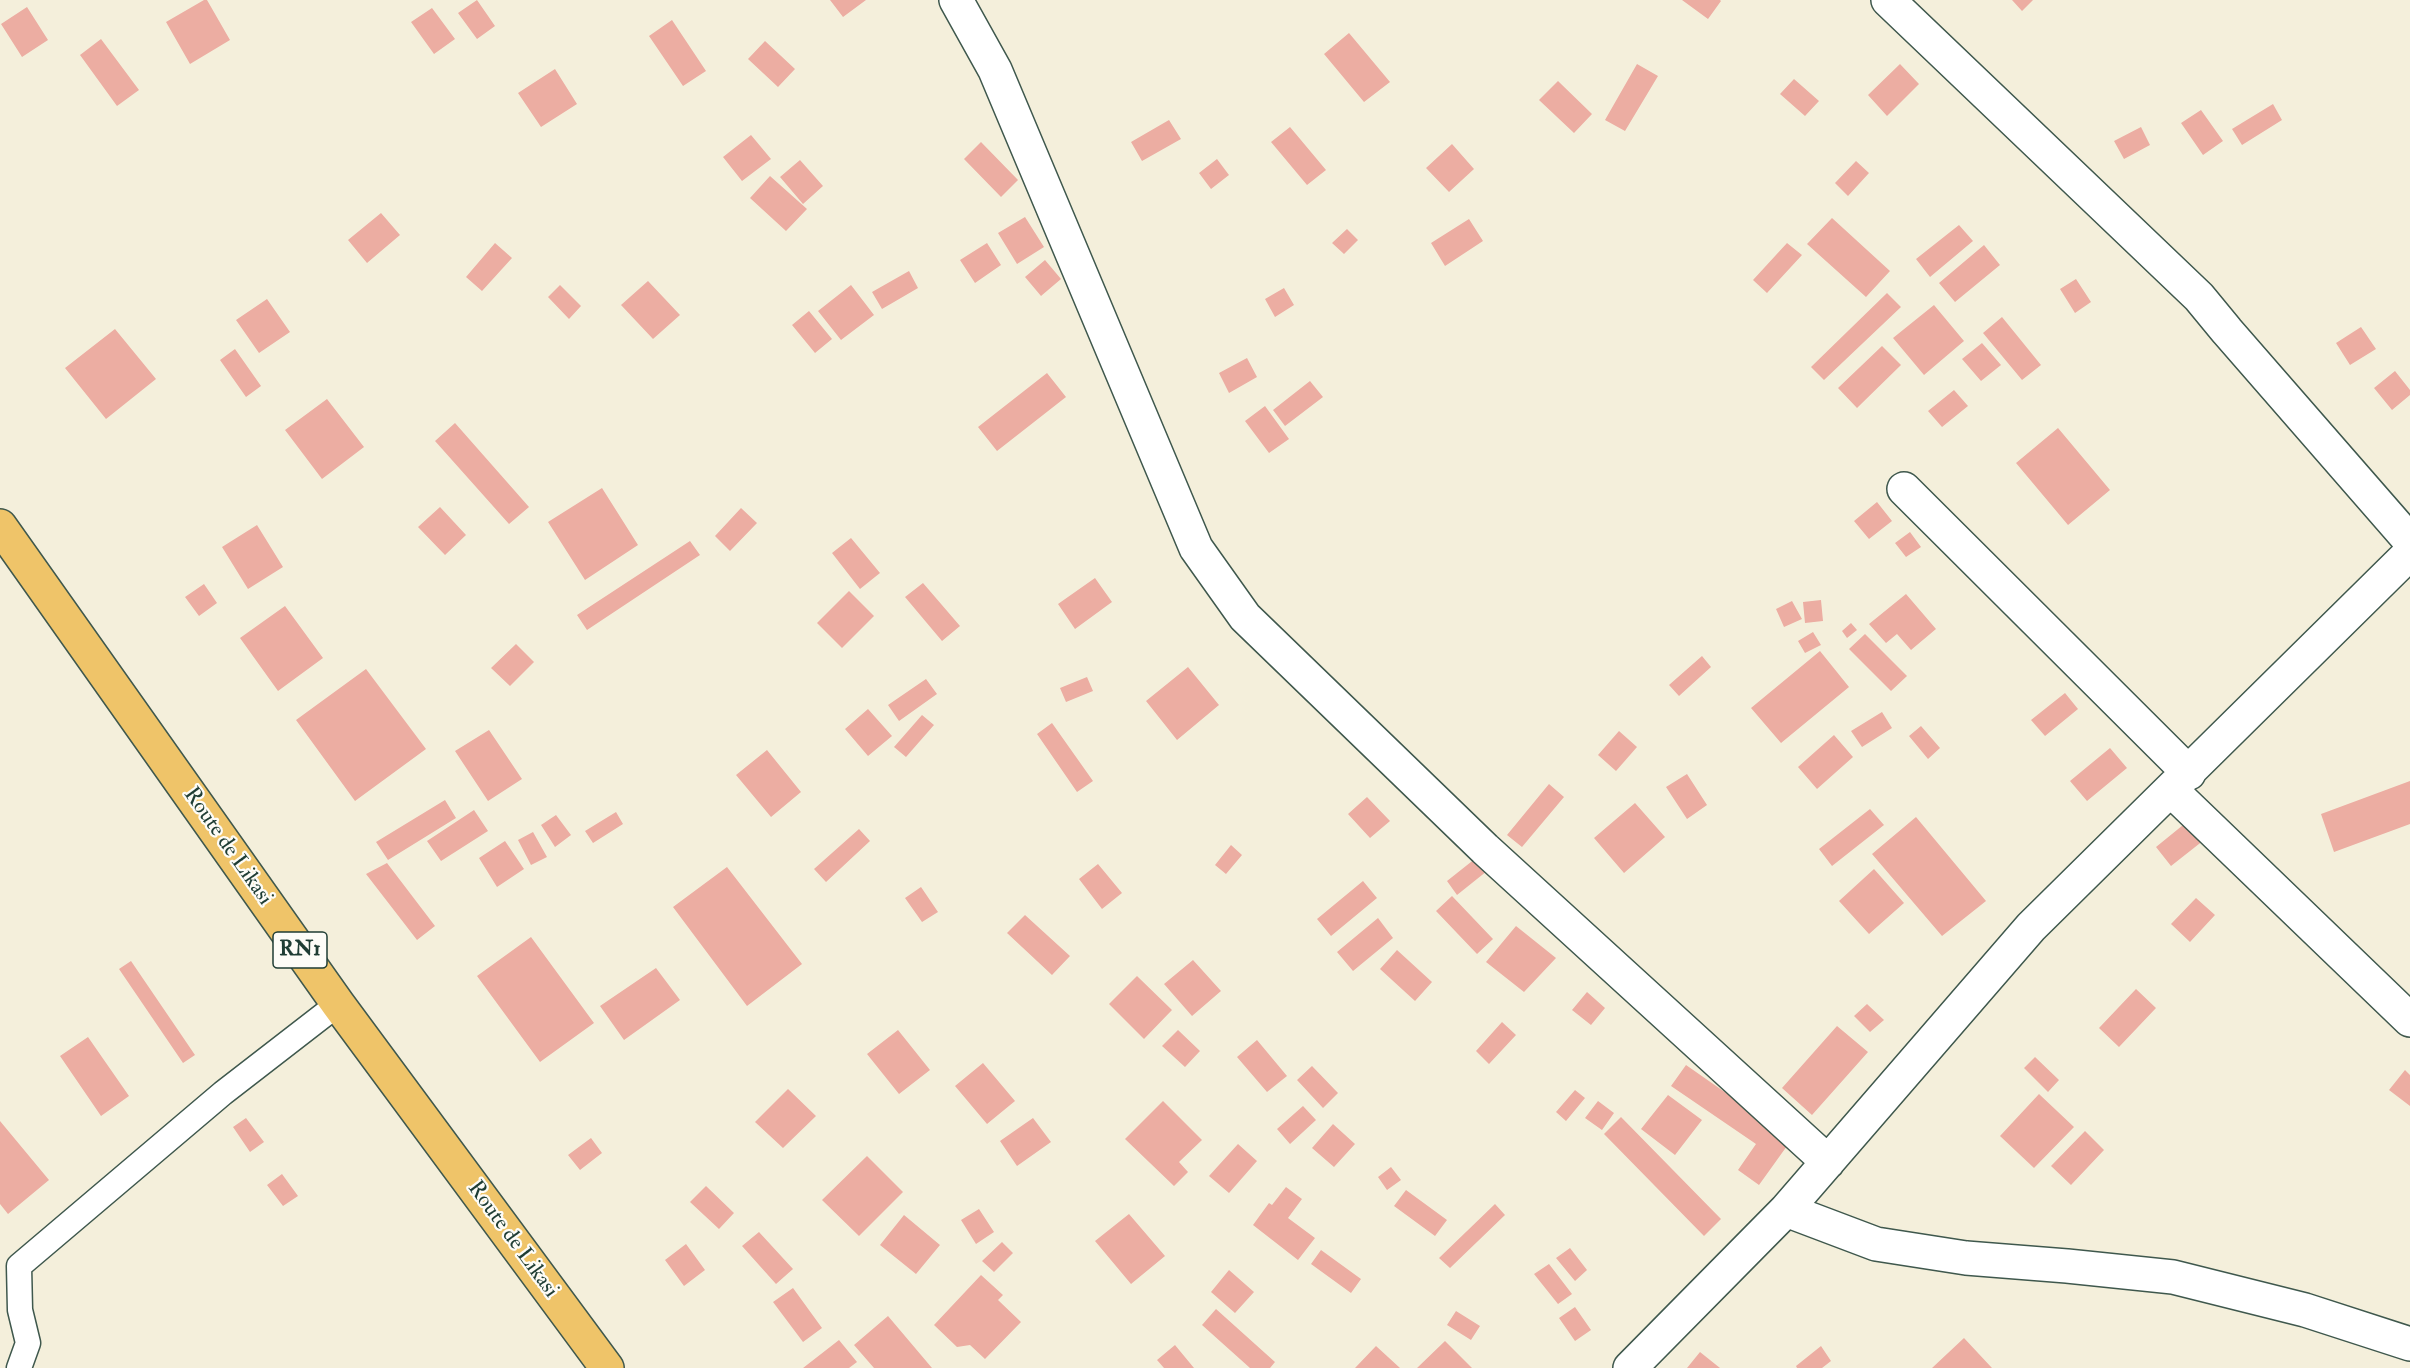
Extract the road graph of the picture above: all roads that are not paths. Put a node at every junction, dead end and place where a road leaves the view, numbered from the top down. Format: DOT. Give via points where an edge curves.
graph roads {
  1 [pos="956,0"];
  2 [pos="1888,0"];
  3 [pos="1904,489"];
  4 [pos="0,526"];
  5 [pos="2410,541"];
  6 [pos="2410,553"];
  7 [pos="2180,781"];
  8 [pos="338,1004"];
  9 [pos="2410,1020"];
  10 [pos="1828,1162"];
  11 [pos="1786,1210"];
  12 [pos="2410,1344"];
  13 [pos="19,1368"];
  14 [pos="607,1368"];
  15 [pos="1630,1368"];
  1 -- 10 [label="street" via="995,70 1196,548 1245,617 1485,849"];
  2 -- 5 [label="street" via="2199,297"];
  3 -- 7 [label="street"];
  4 -- 8 [label="highway, Route de Likasi / RN1"];
  6 -- 7 [label="street"];
  7 -- 9 [label="street"];
  7 -- 10 [label="street" via="2031,927"];
  8 -- 13 [label="lane" via="223,1093 19,1266 20,1310 28,1343"];
  8 -- 14 [label="highway, Route de Likasi / RN1"];
  10 -- 11 [label="street"];
  11 -- 12 [label="street" via="1876,1244 1966,1258 2173,1277 2305,1310"];
  11 -- 15 [label="street"];
}
